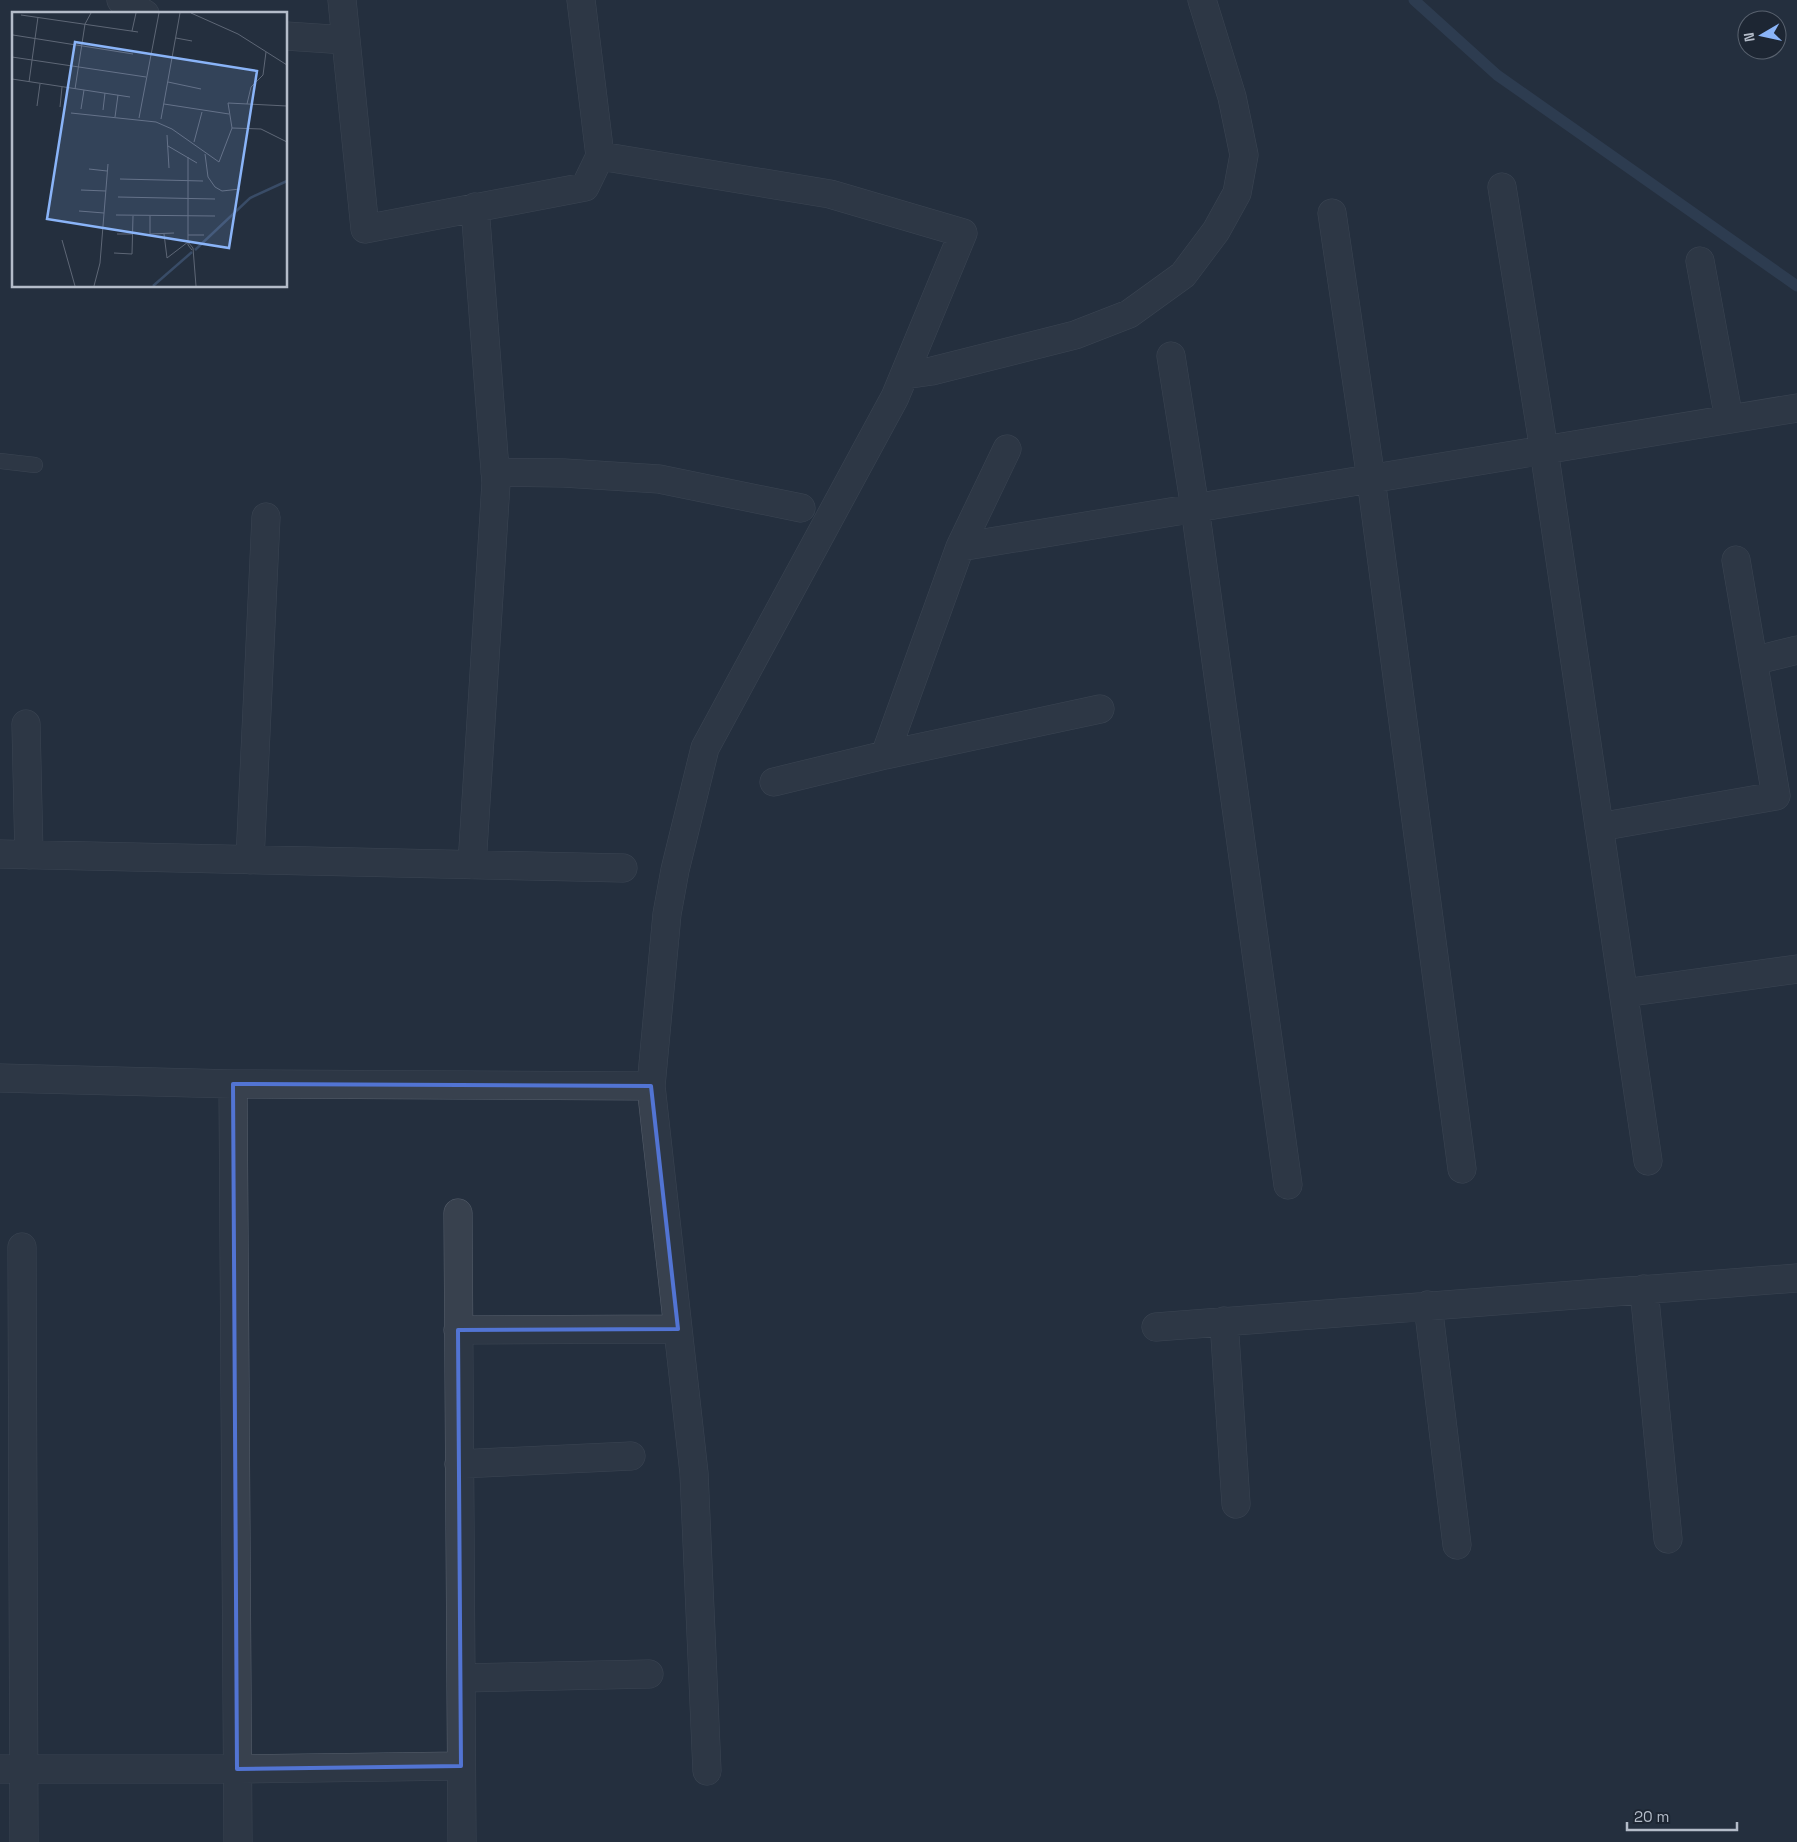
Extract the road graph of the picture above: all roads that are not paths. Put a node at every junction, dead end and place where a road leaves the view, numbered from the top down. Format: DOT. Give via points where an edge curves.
graph roads {
  1 [pos="121,0"];
  2 [pos="342,0"];
  3 [pos="581,0"];
  4 [pos="1202,0"];
  5 [pos="142,12"];
  6 [pos="288,36"];
  7 [pos="346,40"];
  8 [pos="600,156"];
  9 [pos="1502,187"];
  10 [pos="475,207"];
  11 [pos="1332,212"];
  12 [pos="1700,261"];
  13 [pos="1171,356"];
  14 [pos="904,375"];
  15 [pos="1796,407"];
  16 [pos="1729,419"];
  17 [pos="1007,449"];
  18 [pos="1544,450"];
  19 [pos="0,461"];
  20 [pos="35,465"];
  21 [pos="495,472"];
  22 [pos="1371,479"];
  23 [pos="800,508"];
  24 [pos="1195,508"];
  25 [pos="266,517"];
  26 [pos="960,547"];
  27 [pos="1736,560"];
  28 [pos="1797,650"];
  29 [pos="1753,662"];
  30 [pos="1100,709"];
  31 [pos="26,724"];
  32 [pos="885,755"];
  33 [pos="774,782"];
  34 [pos="1599,827"];
  35 [pos="0,854"];
  36 [pos="29,855"];
  37 [pos="250,860"];
  38 [pos="472,865"];
  39 [pos="623,868"];
  40 [pos="1797,969"];
  41 [pos="1624,993"];
  42 [pos="0,1078"];
  43 [pos="233,1084"];
  44 [pos="651,1086"];
  45 [pos="1648,1161"];
  46 [pos="1462,1169"];
  47 [pos="1288,1186"];
  48 [pos="458,1213"];
  49 [pos="22,1248"];
  50 [pos="1797,1278"];
  51 [pos="1644,1289"];
  52 [pos="1428,1305"];
  53 [pos="1224,1321"];
  54 [pos="1156,1327"];
  55 [pos="678,1329"];
  56 [pos="458,1330"];
  57 [pos="631,1456"];
  58 [pos="459,1464"];
  59 [pos="1236,1504"];
  60 [pos="1668,1539"];
  61 [pos="1457,1545"];
  62 [pos="649,1674"];
  63 [pos="460,1678"];
  64 [pos="461,1766"];
  65 [pos="12,1769"];
  66 [pos="238,1769"];
  67 [pos="707,1771"];
  68 [pos="24,1842"];
  69 [pos="238,1842"];
  70 [pos="462,1842"];
  1 -- 5 [label="street"];
  2 -- 7 [label="street"];
  3 -- 8 [label="street"];
  4 -- 14 [label="street" via="1232,97 1244,155 1237,193 1216,232 1183,275 1129,314 1075,335"];
  6 -- 7 [label="street"];
  7 -- 10 [label="street" via="365,229"];
  8 -- 10 [label="street" via="585,187"];
  8 -- 14 [label="street" via="830,194 963,233"];
  9 -- 18 [label="street"];
  10 -- 21 [label="street"];
  11 -- 22 [label="street"];
  12 -- 16 [label="street"];
  13 -- 24 [label="street"];
  14 -- 44 [label="street" via="705,748 667,914"];
  15 -- 16 [label="street"];
  16 -- 18 [label="street"];
  17 -- 26 [label="street"];
  18 -- 22 [label="street"];
  18 -- 34 [label="street"];
  19 -- 20 [label="lane"];
  21 -- 23 [label="street" via="658,479"];
  21 -- 38 [label="street"];
  22 -- 24 [label="street"];
  22 -- 46 [label="street"];
  24 -- 26 [label="street"];
  24 -- 47 [label="street"];
  25 -- 37 [label="street"];
  26 -- 32 [label="street"];
  27 -- 29 [label="street"];
  28 -- 29 [label="street"];
  29 -- 34 [label="street" via="1776,796"];
  30 -- 32 [label="street"];
  31 -- 36 [label="street"];
  32 -- 33 [label="street"];
  34 -- 41 [label="street"];
  35 -- 36 [label="street"];
  36 -- 37 [label="street"];
  37 -- 38 [label="street"];
  38 -- 39 [label="street"];
  40 -- 41 [label="street"];
  41 -- 45 [label="street"];
  42 -- 43 [label="street"];
  43 -- 44 [label="street"];
  43 -- 66 [label="street"];
  44 -- 55 [label="street"];
  48 -- 56 [label="street"];
  49 -- 65 [label="street"];
  50 -- 51 [label="street"];
  51 -- 52 [label="street"];
  51 -- 60 [label="street"];
  52 -- 53 [label="street"];
  52 -- 61 [label="street"];
  53 -- 54 [label="street"];
  53 -- 59 [label="street"];
  55 -- 56 [label="street"];
  55 -- 67 [label="street" via="694,1473"];
  56 -- 58 [label="street"];
  57 -- 58 [label="street"];
  58 -- 63 [label="street"];
  62 -- 63 [label="street"];
  63 -- 64 [label="street"];
  64 -- 66 [label="street"];
  64 -- 70 [label="street"];
  65 -- 66 [label="street"];
  65 -- 68 [label="street"];
  66 -- 69 [label="street"];
}
